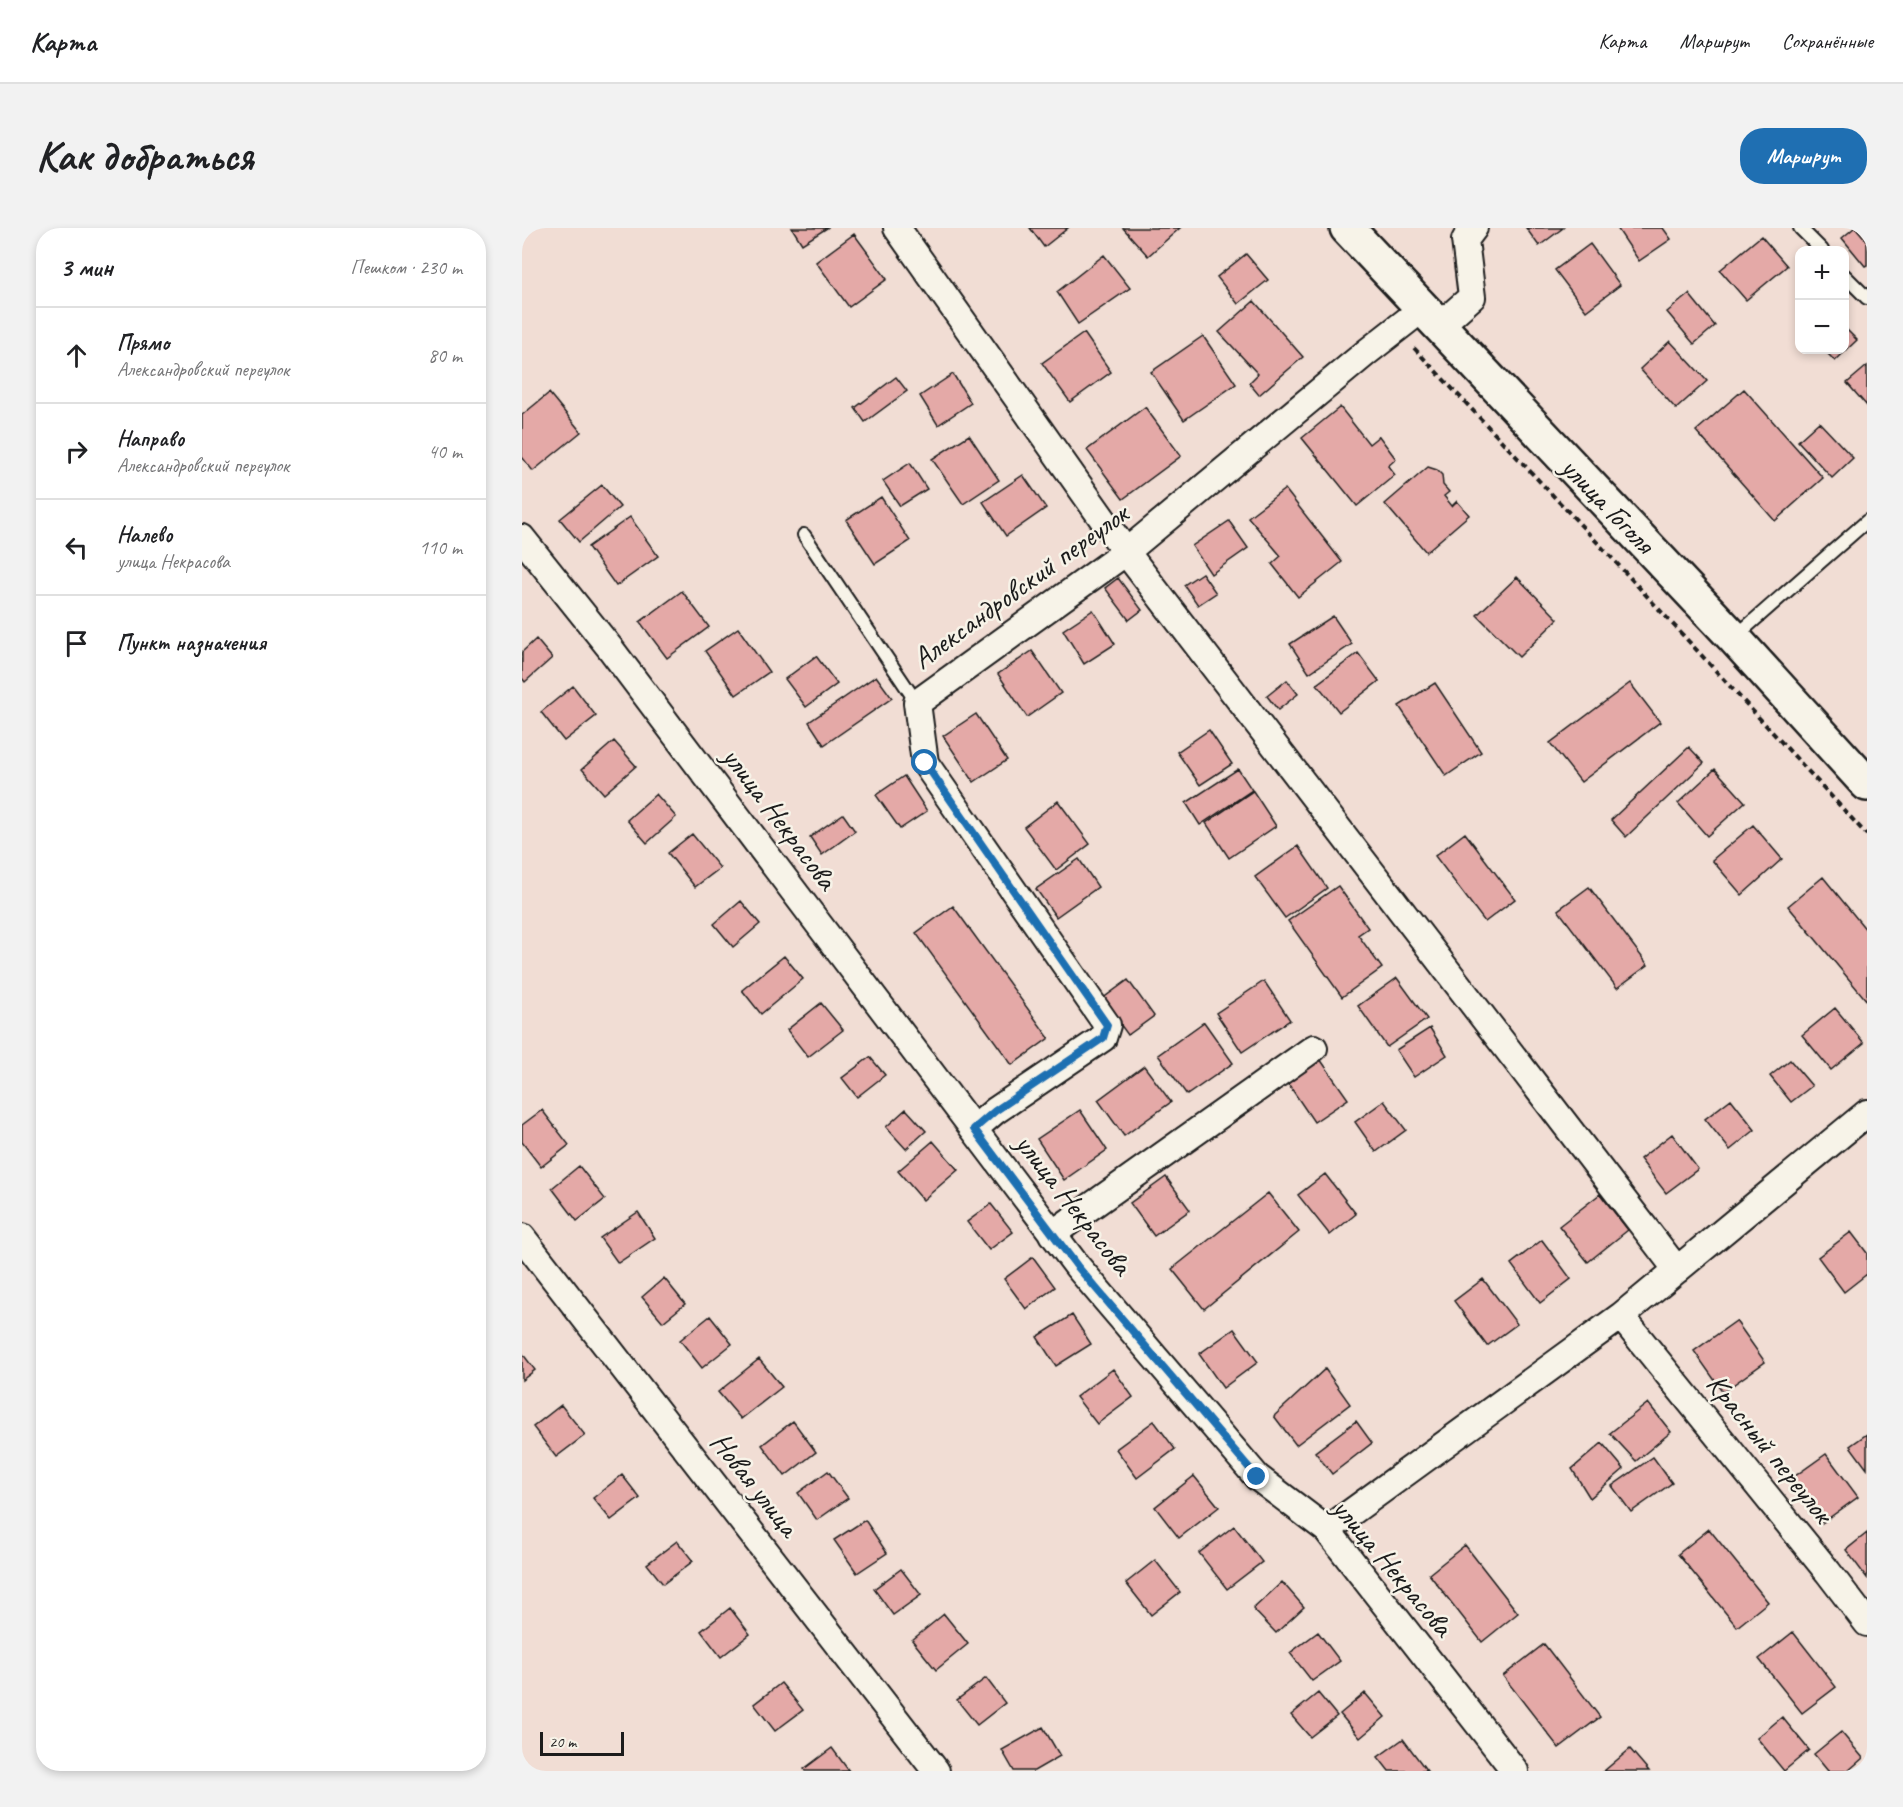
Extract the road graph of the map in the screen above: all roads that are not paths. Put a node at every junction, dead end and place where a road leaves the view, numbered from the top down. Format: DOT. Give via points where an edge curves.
graph roads {
  1 [pos="897,228"];
  2 [pos="1347,228"];
  3 [pos="1474,228"];
  4 [pos="1800,228"];
  5 [pos="1818,246"];
  6 [pos="1849,278"];
  7 [pos="1867,298"];
  8 [pos="1430,318"];
  9 [pos="1867,521"];
  10 [pos="804,535"];
  11 [pos="522,538"];
  12 [pos="1125,552"];
  13 [pos="1734,638"];
  14 [pos="917,703"];
  15 [pos="1867,784"];
  16 [pos="1314,1048"];
  17 [pos="1867,1113"];
  18 [pos="974,1129"];
  19 [pos="1052,1234"];
  20 [pos="522,1237"];
  21 [pos="1677,1270"];
  22 [pos="1621,1316"];
  23 [pos="1327,1530"];
  24 [pos="1867,1623"];
  25 [pos="936,1771"];
  26 [pos="1515,1771"];
  1 -- 12 [label="street"];
  2 -- 8 [label="main road, улица Гоголя"];
  3 -- 8 [label="street, Александровский переулок" via="1465,240 1472,297"];
  4 -- 5 [label="lane"];
  6 -- 7 [label="lane"];
  8 -- 12 [label="street, Александровский переулок" via="1358,359"];
  8 -- 13 [label="main road, улица Гоголя"];
  9 -- 13 [label="lane"];
  10 -- 14 [label="lane"];
  11 -- 18 [label="street, улица Некрасова" via="618,658"];
  12 -- 14 [label="street, Александровский переулок"];
  12 -- 21 [label="street"];
  13 -- 15 [label="main road, улица Гоголя"];
  14 -- 18 [label="street, Александровский переулок" via="925,763 1107,1025 1103,1038"];
  16 -- 19 [label="street"];
  17 -- 21 [label="street"];
  18 -- 19 [label="street, улица Некрасова"];
  19 -- 23 [label="street, улица Некрасова" via="1257,1477"];
  20 -- 25 [label="street, Новая улица"];
  21 -- 22 [label="street"];
  22 -- 23 [label="street"];
  22 -- 24 [label="street, Красный переулок"];
  23 -- 26 [label="street, улица Некрасова"];
}
